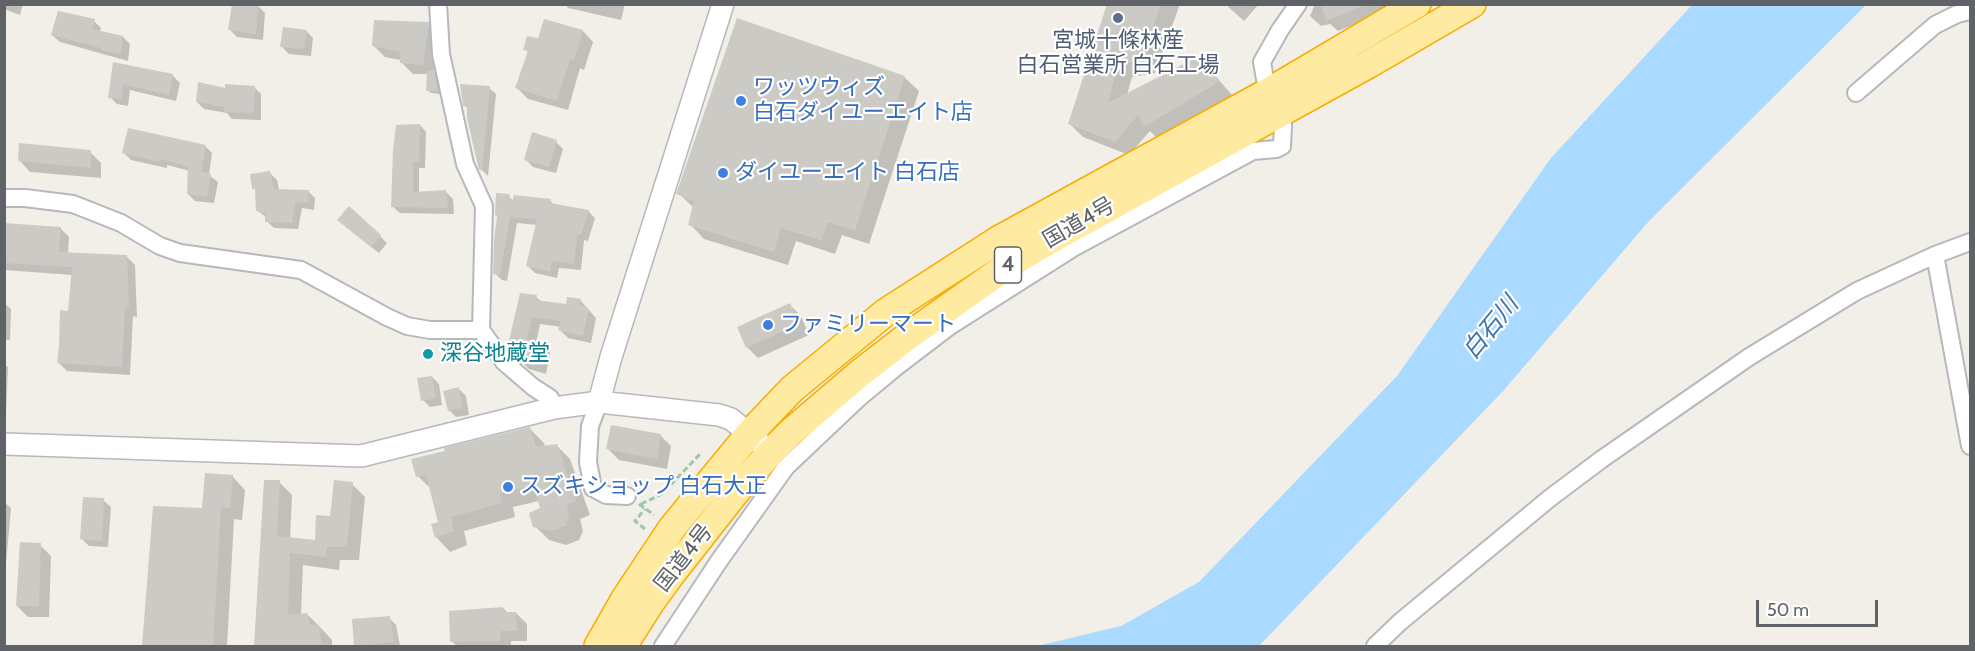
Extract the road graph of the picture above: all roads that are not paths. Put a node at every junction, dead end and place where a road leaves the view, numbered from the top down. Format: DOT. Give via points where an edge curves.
graph roads {
  1 [pos="438,4"];
  2 [pos="723,4"];
  3 [pos="1298,4"];
  4 [pos="1417,4"];
  5 [pos="1472,4"];
  6 [pos="1971,10"];
  7 [pos="1857,93"];
  8 [pos="1274,102"];
  9 [pos="4,198"];
  10 [pos="1971,242"];
  11 [pos="1935,255"];
  12 [pos="481,330"];
  13 [pos="599,402"];
  14 [pos="554,408"];
  15 [pos="750,434"];
  16 [pos="4,444"];
  17 [pos="1971,446"];
  18 [pos="770,453"];
  19 [pos="633,500"];
  20 [pos="614,640"];
  21 [pos="665,644"];
  22 [pos="1375,646"];
  1 -- 12 [label="street" via="441,54 465,164 484,206"];
  2 -- 13 [label="street"];
  3 -- 8 [label="street" via="1262,62"];
  4 -- 8 [label="highway, 国道4号 / 4"];
  5 -- 8 [label="highway, 国道4号 / 4" via="1369,64"];
  6 -- 7 [label="street" via="1935,25"];
  8 -- 15 [label="highway, 国道4号 / 4" via="1074,198 961,262 886,312 792,389"];
  8 -- 18 [label="highway, 国道4号 / 4" via="1005,267 860,373"];
  8 -- 21 [label="street" via="1283,125 1282,146 1252,151 1073,248 950,326 860,397 786,467"];
  9 -- 12 [label="street" via="73,204 121,223 180,254 301,270 407,326"];
  10 -- 11 [label="street"];
  11 -- 17 [label="street"];
  11 -- 22 [label="street" via="1847,297 1749,357 1602,459 1488,549"];
  12 -- 14 [label="street" via="504,362 550,398"];
  13 -- 14 [label="street"];
  13 -- 15 [label="street" via="719,415"];
  13 -- 19 [label="street" via="590,426 588,462 593,488"];
  14 -- 16 [label="street" via="361,456"];
  15 -- 18 [label="street"];
  15 -- 20 [label="highway, 国道4号 / 4" via="672,528 626,597"];
  18 -- 20 [label="highway, 国道4号 / 4"];
}
